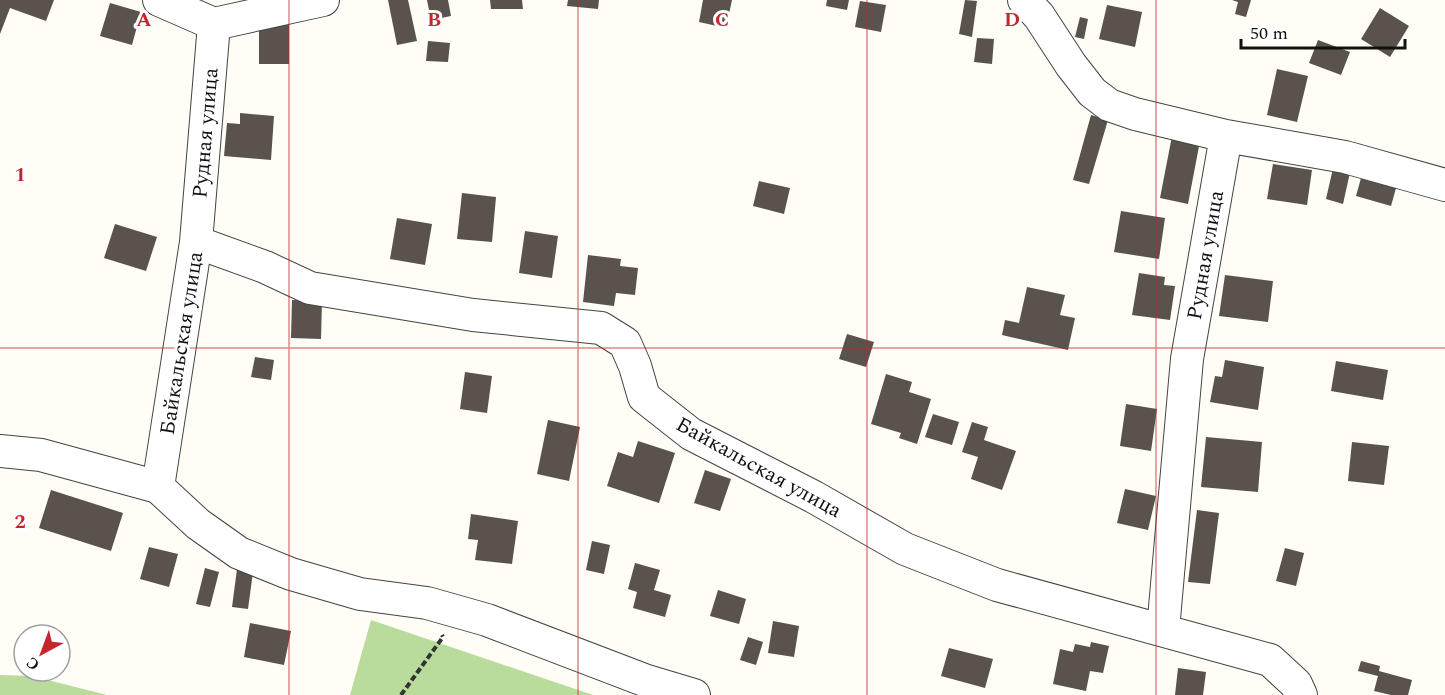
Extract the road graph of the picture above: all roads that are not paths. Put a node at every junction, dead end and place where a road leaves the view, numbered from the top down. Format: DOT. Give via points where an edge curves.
graph roads {
  1 [pos="159,0"];
  2 [pos="323,0"];
  3 [pos="1024,0"];
  4 [pos="214,24"];
  5 [pos="1226,136"];
  6 [pos="1445,185"];
  7 [pos="196,242"];
  8 [pos="0,451"];
  9 [pos="158,487"];
  10 [pos="1163,630"];
  11 [pos="694,695"];
  12 [pos="1301,695"];
  1 -- 4 [label="street"];
  2 -- 4 [label="street"];
  3 -- 5 [label="street" via="1092,92 1109,105"];
  4 -- 7 [label="street, Рудная улица"];
  5 -- 6 [label="street" via="1345,157"];
  5 -- 10 [label="street, Рудная улица" via="1187,359"];
  7 -- 9 [label="street, Байкальская улица"];
  7 -- 10 [label="street, Байкальская улица" via="266,267 310,288 473,315 601,328 625,344 644,397 691,434 905,549 997,585"];
  8 -- 9 [label="street" via="41,455"];
  9 -- 11 [label="street" via="198,524 239,553 291,574 360,594 427,603 487,620"];
  10 -- 12 [label="street, Байкальская улица" via="1270,660 1296,684"];
}
